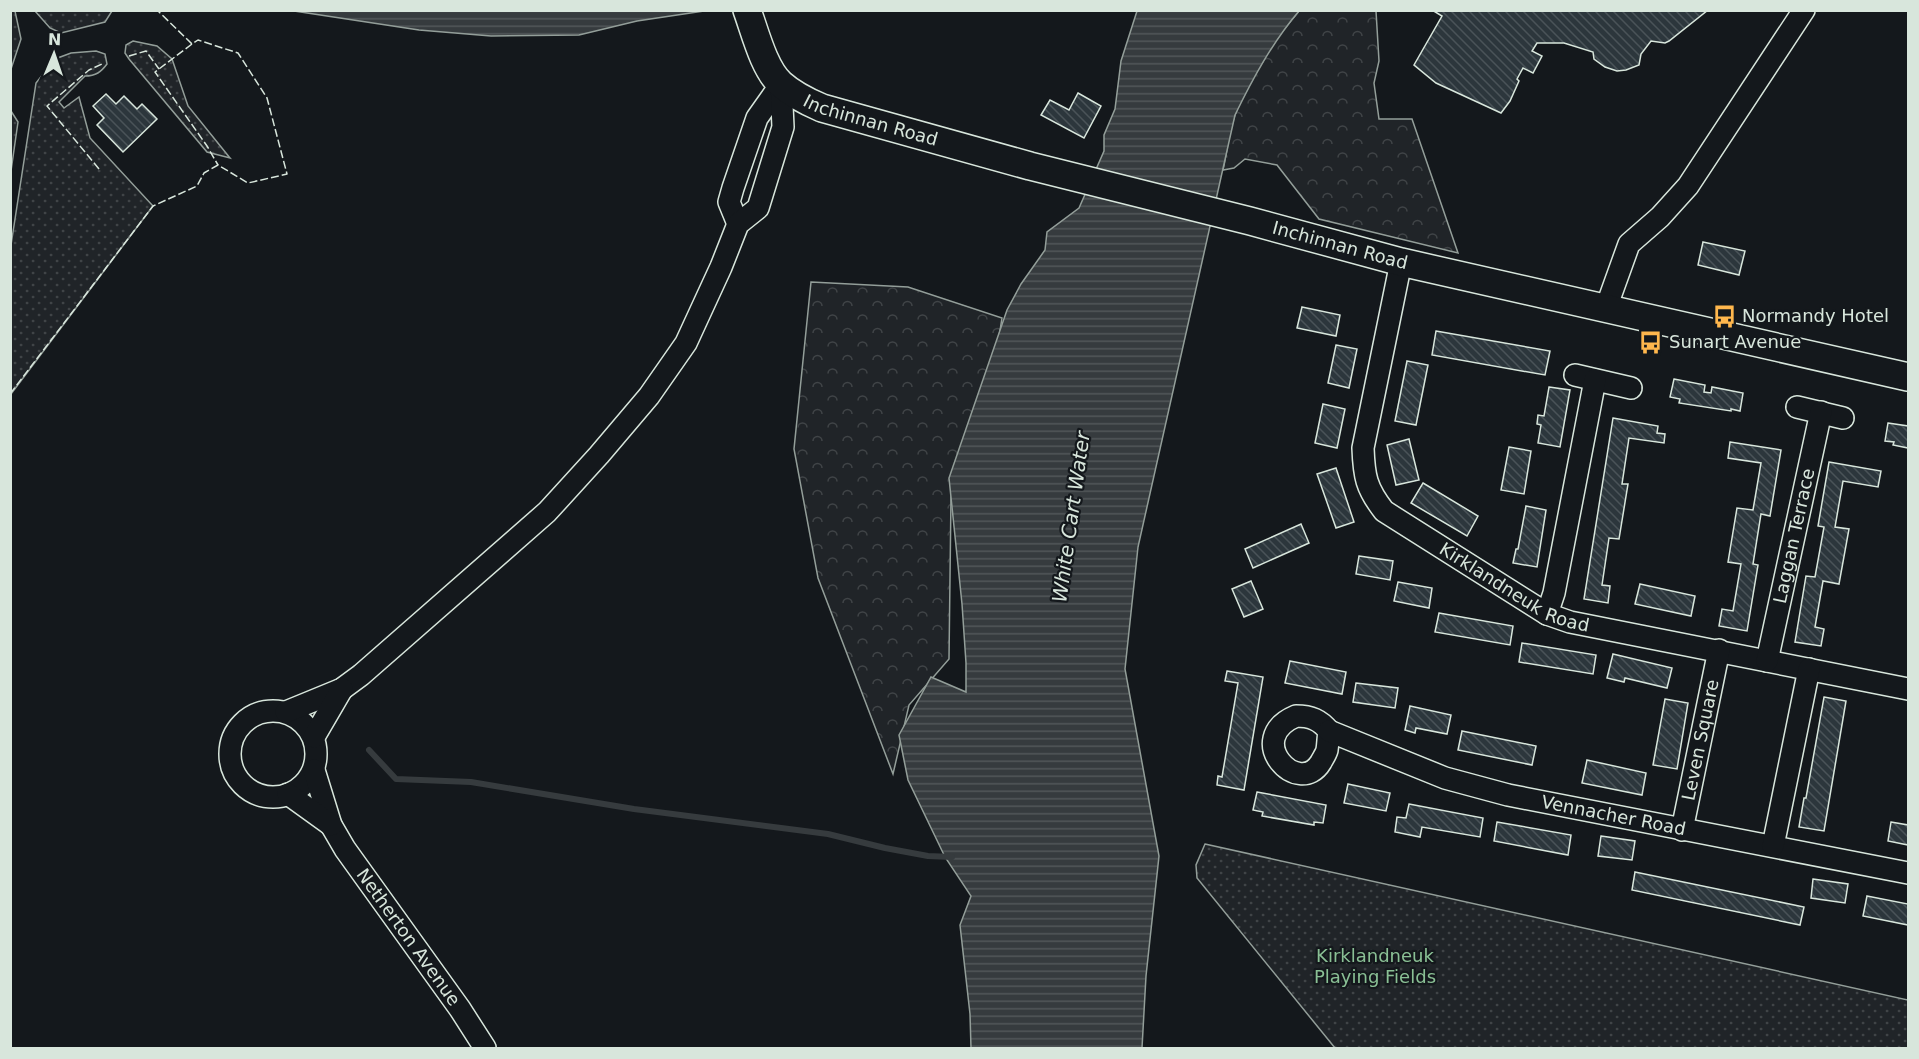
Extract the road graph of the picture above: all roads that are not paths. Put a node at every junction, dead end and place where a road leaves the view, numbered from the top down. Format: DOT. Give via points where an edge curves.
graph roads {
  1 [pos="747,10"];
  2 [pos="1804,10"];
  3 [pos="781,84"];
  4 [pos="738,224"];
  5 [pos="1401,262"];
  6 [pos="1606,308"];
  7 [pos="1908,377"];
  8 [pos="1631,388"];
  9 [pos="1797,407"];
  10 [pos="1821,412"];
  11 [pos="1843,418"];
  12 [pos="1547,614"];
  13 [pos="1719,650"];
  14 [pos="1767,661"];
  15 [pos="1809,669"];
  16 [pos="342,689"];
  17 [pos="1908,689"];
  18 [pos="286,712"];
  19 [pos="1329,731"];
  20 [pos="314,737"];
  21 [pos="314,770"];
  22 [pos="288,795"];
  23 [pos="331,825"];
  24 [pos="1682,830"];
  25 [pos="1773,846"];
  26 [pos="1908,873"];
  27 [pos="485,1048"];
  1 -- 3 [label="main road" via="773,75"];
  2 -- 6 [label="street" via="1688,186 1629,244"];
  3 -- 4 [label="street" via="783,127 758,208"];
  3 -- 4 [label="street" via="757,118 733,188 729,202"];
  3 -- 5 [label="main road, Inchinnan Road" via="822,108"];
  4 -- 16 [label="street" via="686,343 649,396 599,455 547,512"];
  5 -- 6 [label="main road, Inchinnan Road"];
  5 -- 12 [label="street, Kirklandneuk Road" via="1363,448 1370,493 1384,511 1405,526"];
  6 -- 7 [label="main road, Inchinnan Road"];
  8 -- 12 [label="street" via="1585,377 1554,593"];
  9 -- 10 [label="street"];
  10 -- 11 [label="street"];
  10 -- 14 [label="street, Laggan Terrace"];
  12 -- 13 [label="street, Kirklandneuk Road" via="1570,622"];
  13 -- 14 [label="street, Kirklandneuk Road"];
  13 -- 24 [label="street, Leven Square"];
  14 -- 15 [label="street, Kirklandneuk Road"];
  15 -- 17 [label="street, Kirklandneuk Road"];
  15 -- 25 [label="street"];
  16 -- 18 [label="street"];
  16 -- 20 [label="street"];
  18 -- 20 [label="street" via="297,717"];
  18 -- 22 [label="street" via="263,711 242,723 235,733 230,758 233,771 250,790 275,797"];
  19 -- 24 [label="street, Vennacher Road" via="1445,778 1508,795"];
  20 -- 21 [label="street"];
  21 -- 22 [label="street" via="299,789"];
  21 -- 23 [label="street, Netherton Avenue"];
  22 -- 23 [label="street, Netherton Avenue"];
  23 -- 27 [label="street, Netherton Avenue"];
  24 -- 25 [label="street, Vennacher Road"];
  25 -- 26 [label="street, Vennacher Road"];
}
